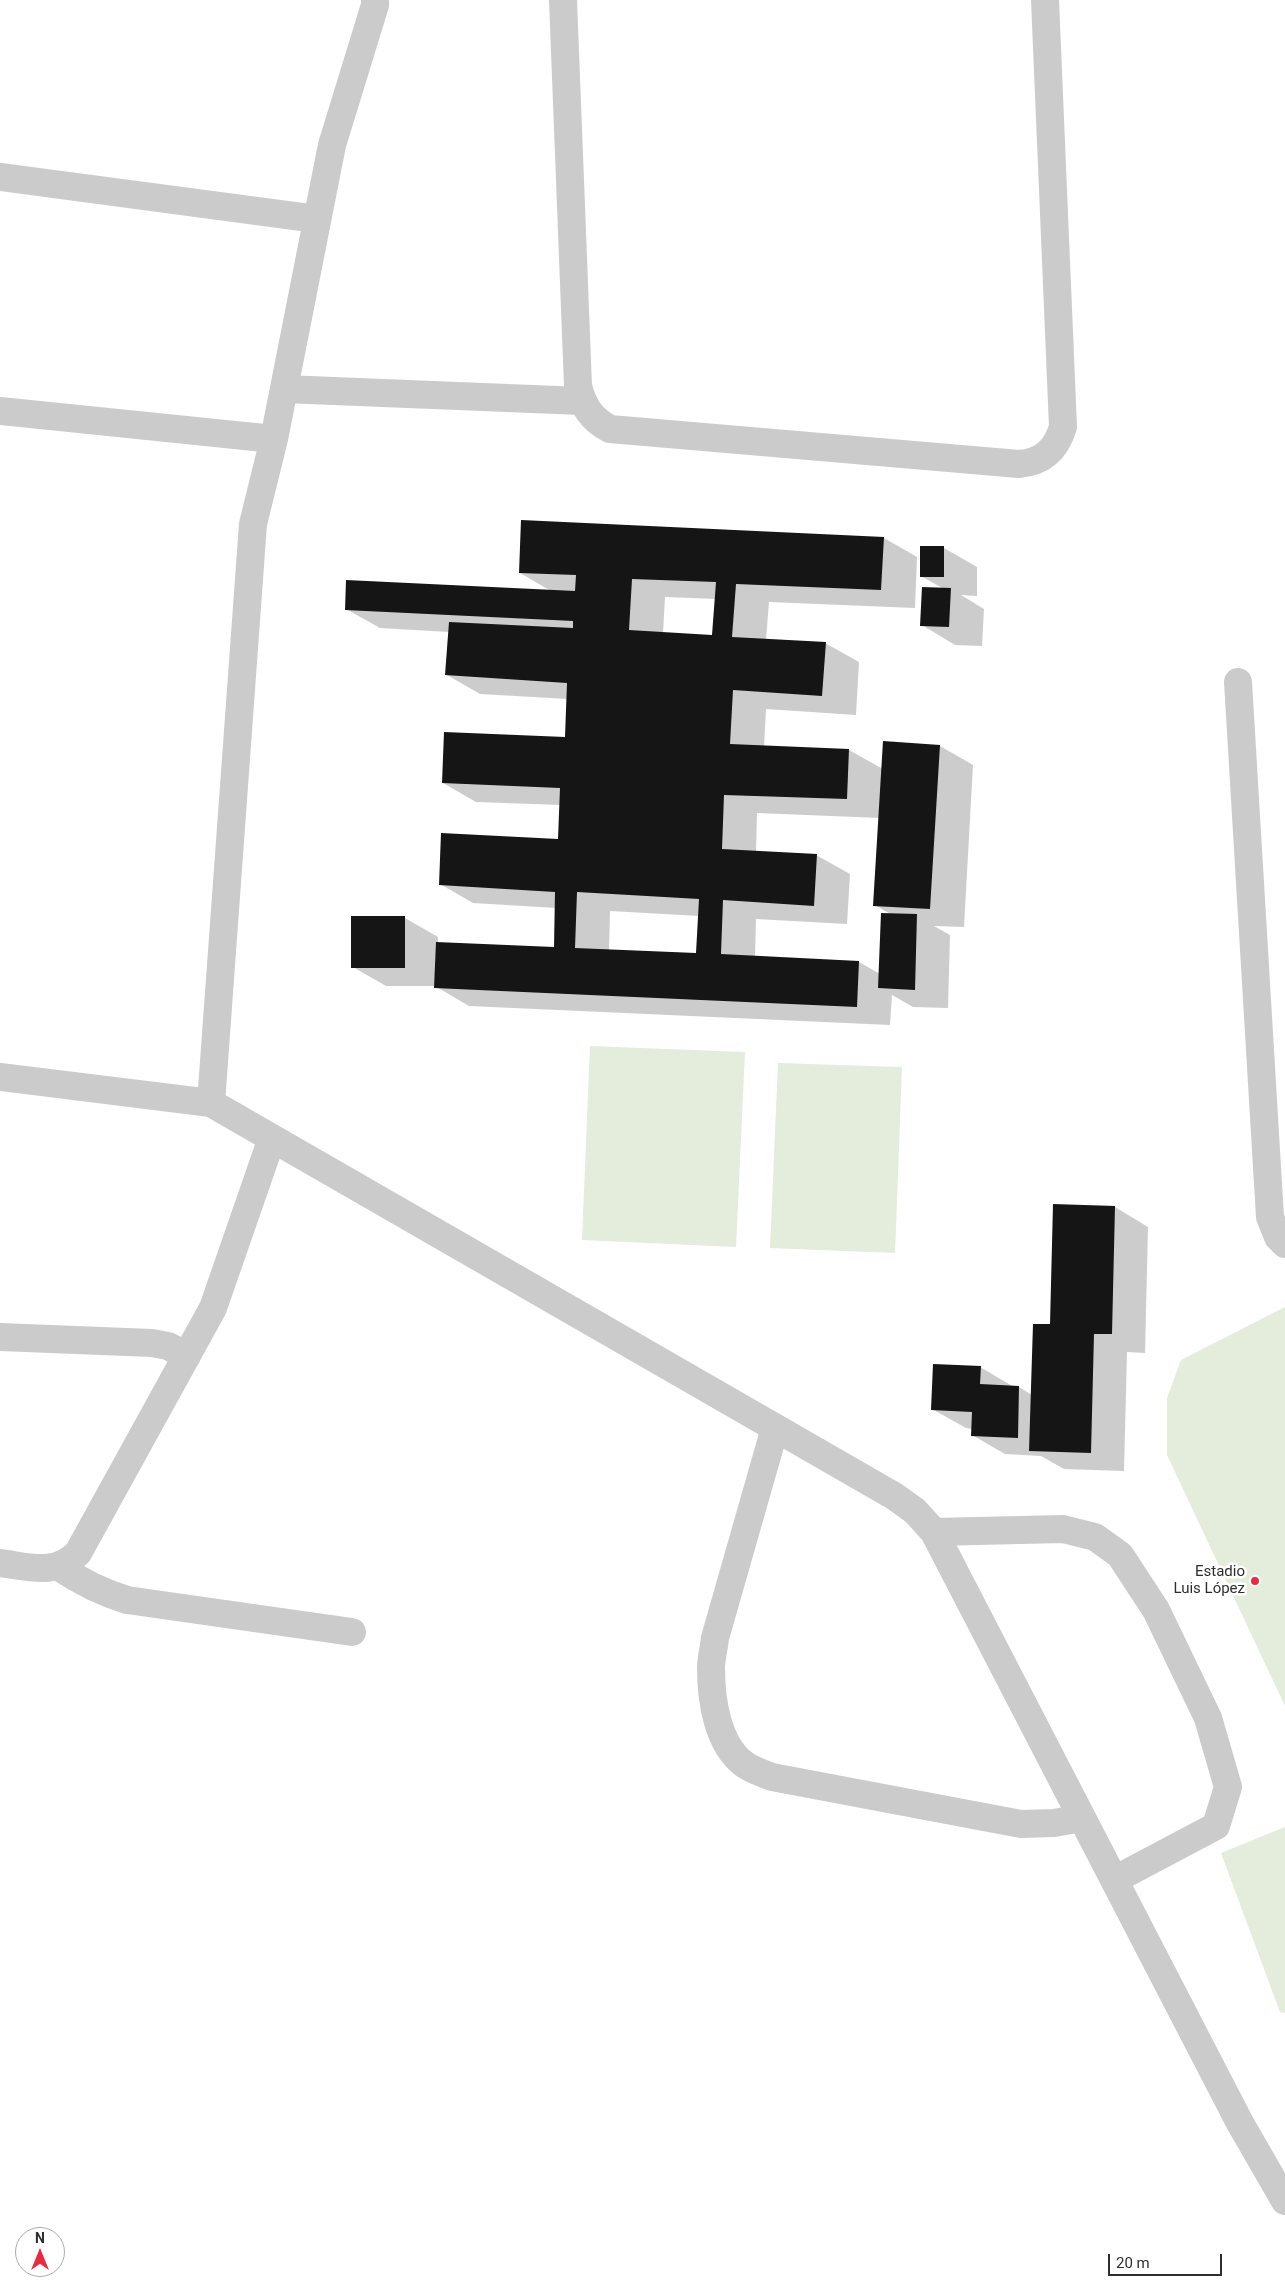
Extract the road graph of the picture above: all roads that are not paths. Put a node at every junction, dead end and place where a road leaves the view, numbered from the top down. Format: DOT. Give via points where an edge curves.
graph roads {
  1 [pos="375,0"];
  2 [pos="563,0"];
  3 [pos="1045,0"];
  4 [pos="0,177"];
  5 [pos="318,219"];
  6 [pos="284,389"];
  7 [pos="582,401"];
  8 [pos="0,411"];
  9 [pos="274,439"];
  10 [pos="1238,682"];
  11 [pos="0,1077"];
  12 [pos="211,1103"];
  13 [pos="272,1138"];
  14 [pos="1285,1244"];
  15 [pos="0,1337"];
  16 [pos="187,1356"];
  17 [pos="775,1428"];
  18 [pos="934,1532"];
  19 [pos="0,1563"];
  20 [pos="59,1567"];
  21 [pos="352,1632"];
  22 [pos="1082,1818"];
  23 [pos="1114,1880"];
  24 [pos="1285,2201"];
  1 -- 5 [label="street" via="332,145"];
  2 -- 7 [label="street" via="578,386"];
  3 -- 7 [label="street" via="1063,427 1054,448 1044,457 1033,463 1020,464 610,429 598,423"];
  4 -- 5 [label="street"];
  5 -- 6 [label="street"];
  6 -- 7 [label="street"];
  6 -- 9 [label="street"];
  8 -- 9 [label="street"];
  9 -- 12 [label="street" via="254,524"];
  10 -- 14 [label="street" via="1270,1217 1278,1237"];
  11 -- 12 [label="street"];
  12 -- 13 [label="street"];
  13 -- 16 [label="street" via="213,1308"];
  13 -- 17 [label="street"];
  15 -- 16 [label="street" via="152,1343 168,1346"];
  16 -- 20 [label="street" via="78,1553"];
  17 -- 18 [label="street" via="894,1496"];
  17 -- 22 [label="street" via="715,1638 711,1667 717,1716 725,1742 732,1752 757,1772 772,1776 1021,1824"];
  18 -- 22 [label="street"];
  18 -- 23 [label="street" via="1063,1529 1095,1537 1120,1555 1156,1610 1208,1718 1228,1787 1216,1826"];
  19 -- 20 [label="street" via="43,1569"];
  20 -- 21 [label="street" via="104,1593 127,1600"];
  22 -- 23 [label="street"];
  23 -- 24 [label="street" via="1240,2123"];
}
